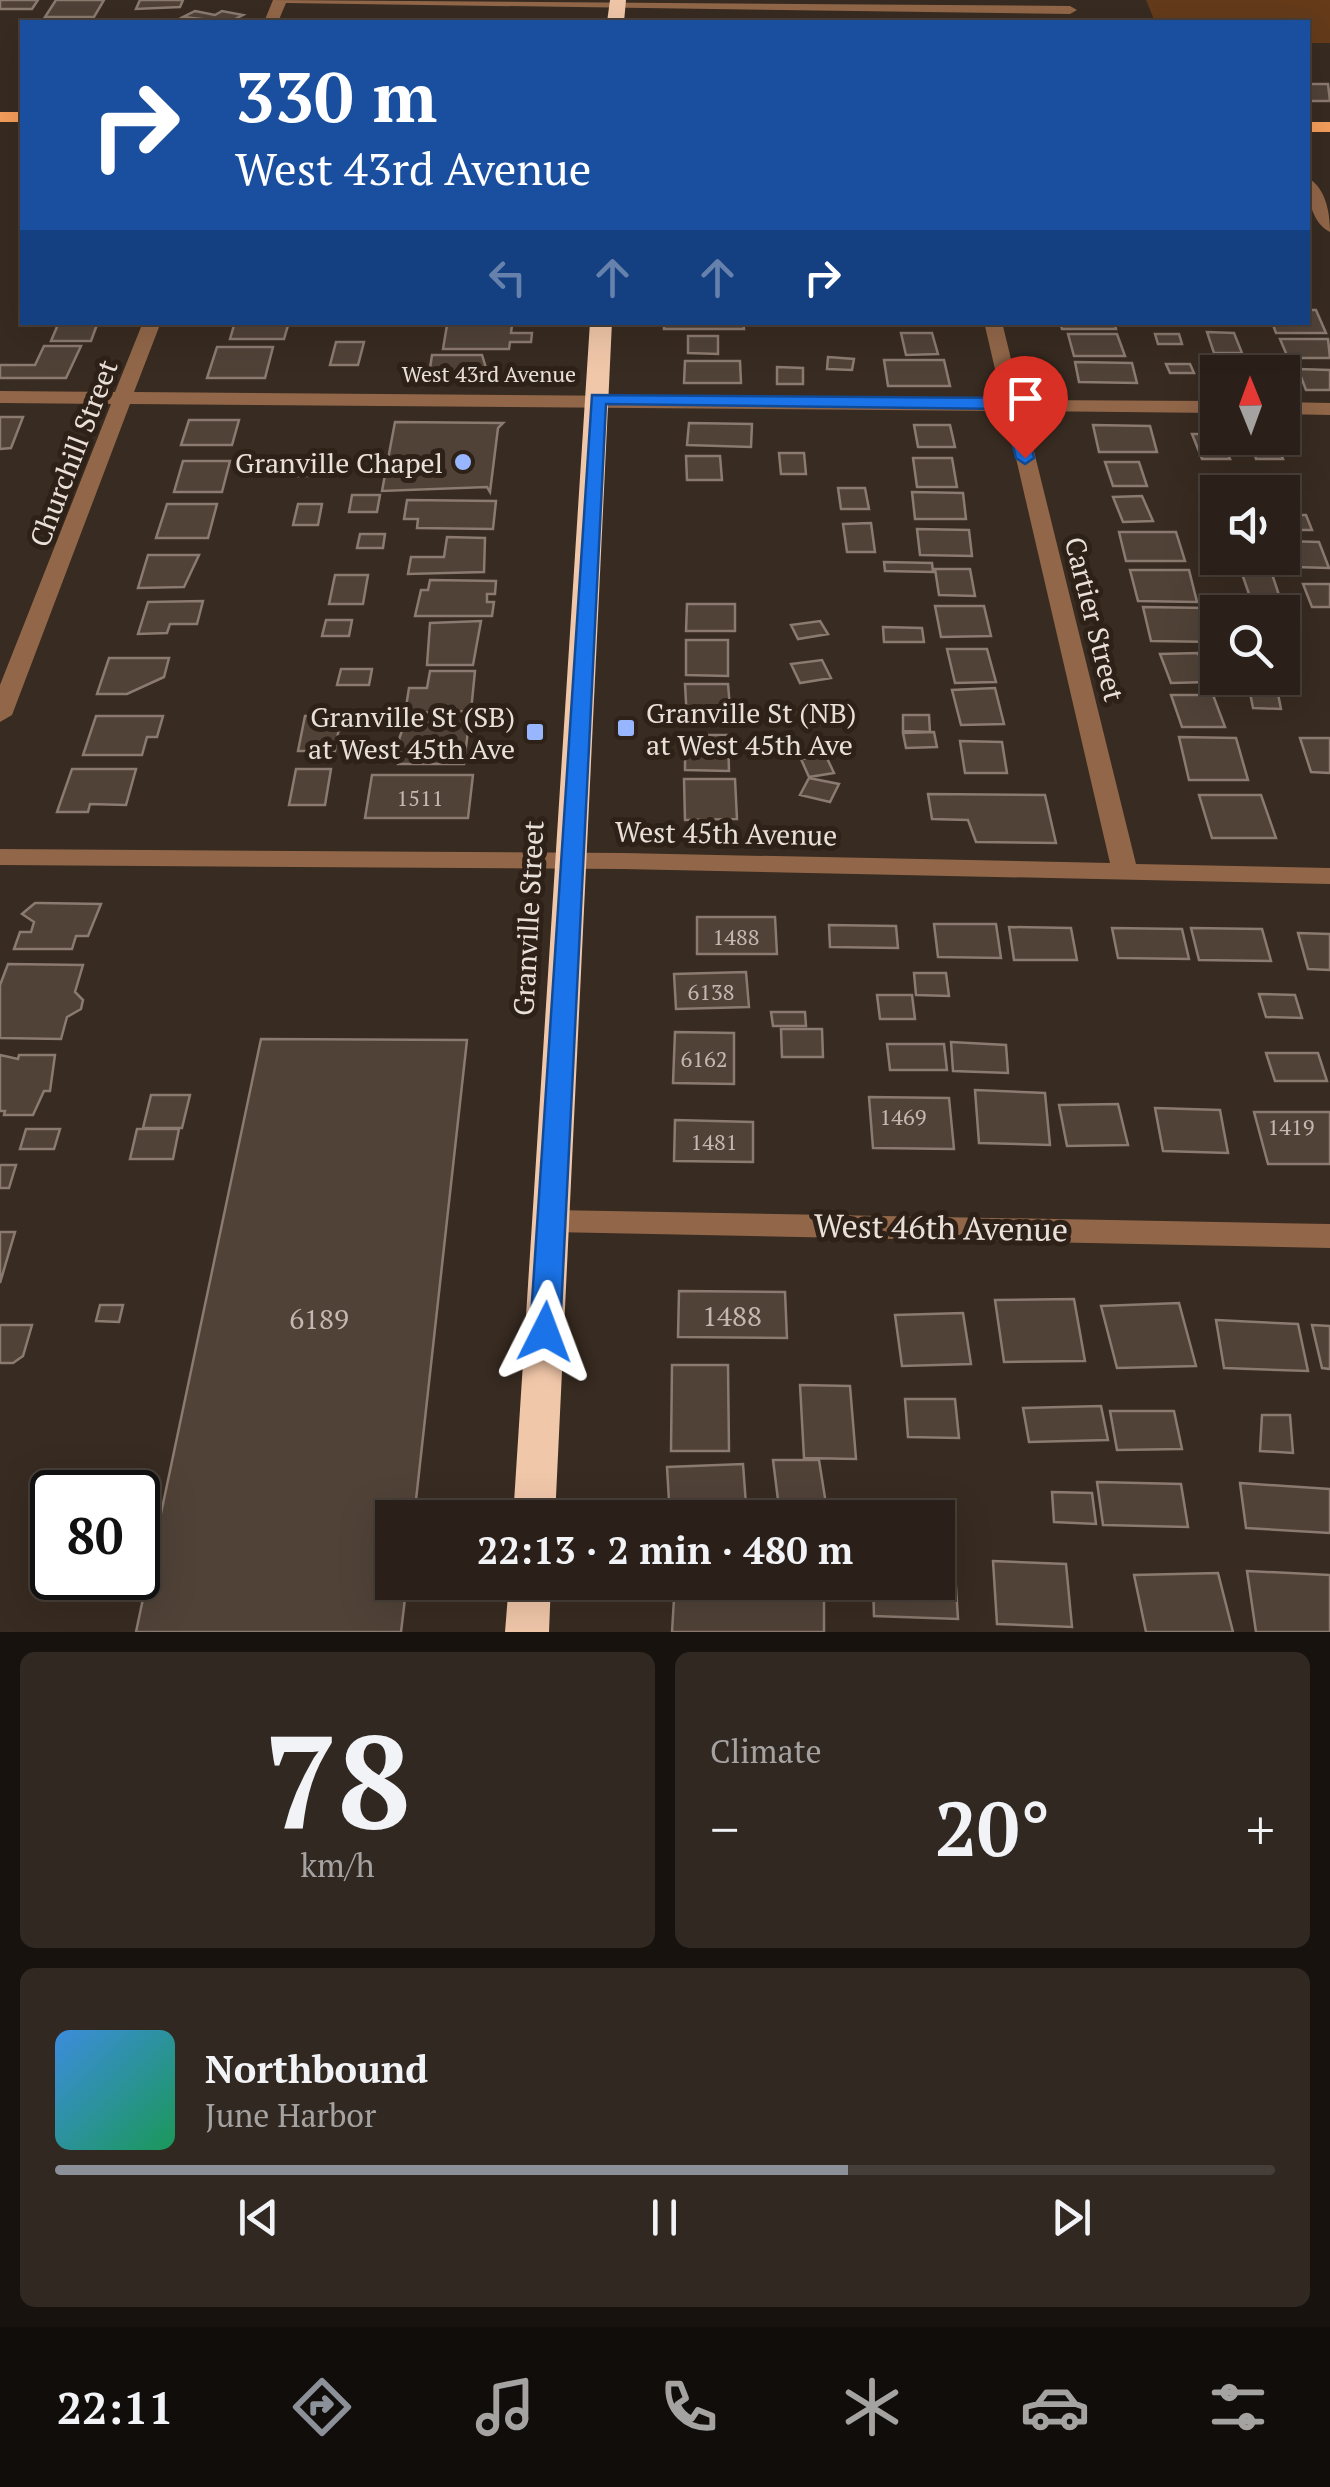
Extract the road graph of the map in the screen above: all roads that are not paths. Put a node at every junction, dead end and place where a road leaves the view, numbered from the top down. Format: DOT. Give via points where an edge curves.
graph roads {
  1 [pos="291,0"];
  2 [pos="617,9"];
  3 [pos="1070,11"];
  4 [pos="1310,188"];
  5 [pos="1330,228"];
  6 [pos="151,325"];
  7 [pos="601,325"];
  8 [pos="995,325"];
  9 [pos="0,397"];
  10 [pos="124,397"];
  11 [pos="598,399"];
  12 [pos="1012,404"];
  13 [pos="1200,407"];
  14 [pos="1300,408"];
  15 [pos="1330,408"];
  16 [pos="0,715"];
  17 [pos="0,857"];
  18 [pos="571,860"];
  19 [pos="1125,872"];
  20 [pos="1330,876"];
  21 [pos="552,1221"];
  22 [pos="1330,1236"];
  23 [pos="535,1500"];
  24 [pos="529,1600"];
  25 [pos="527,1632"];
  1 -- 2 [label="street"];
  2 -- 3 [label="street"];
  4 -- 5 [label="street"];
  6 -- 10 [label="street, Churchill Street"];
  7 -- 11 [label="highway, Granville Street"];
  8 -- 12 [label="street, Cartier Street"];
  9 -- 10 [label="street, West 43rd Avenue"];
  10 -- 11 [label="street, West 43rd Avenue"];
  10 -- 16 [label="street, Churchill Street"];
  11 -- 12 [label="street, West 43rd Avenue"];
  11 -- 18 [label="highway, Granville Street"];
  12 -- 13 [label="street, West 43rd Avenue"];
  12 -- 19 [label="street, Cartier Street"];
  14 -- 15 [label="street"];
  17 -- 18 [label="street, West 45th Avenue"];
  18 -- 19 [label="street, West 45th Avenue"];
  18 -- 21 [label="highway, Granville Street"];
  19 -- 20 [label="street, West 45th Avenue"];
  21 -- 22 [label="street, West 46th Avenue"];
  21 -- 23 [label="highway, Granville Street"];
  24 -- 25 [label="highway"];
}
